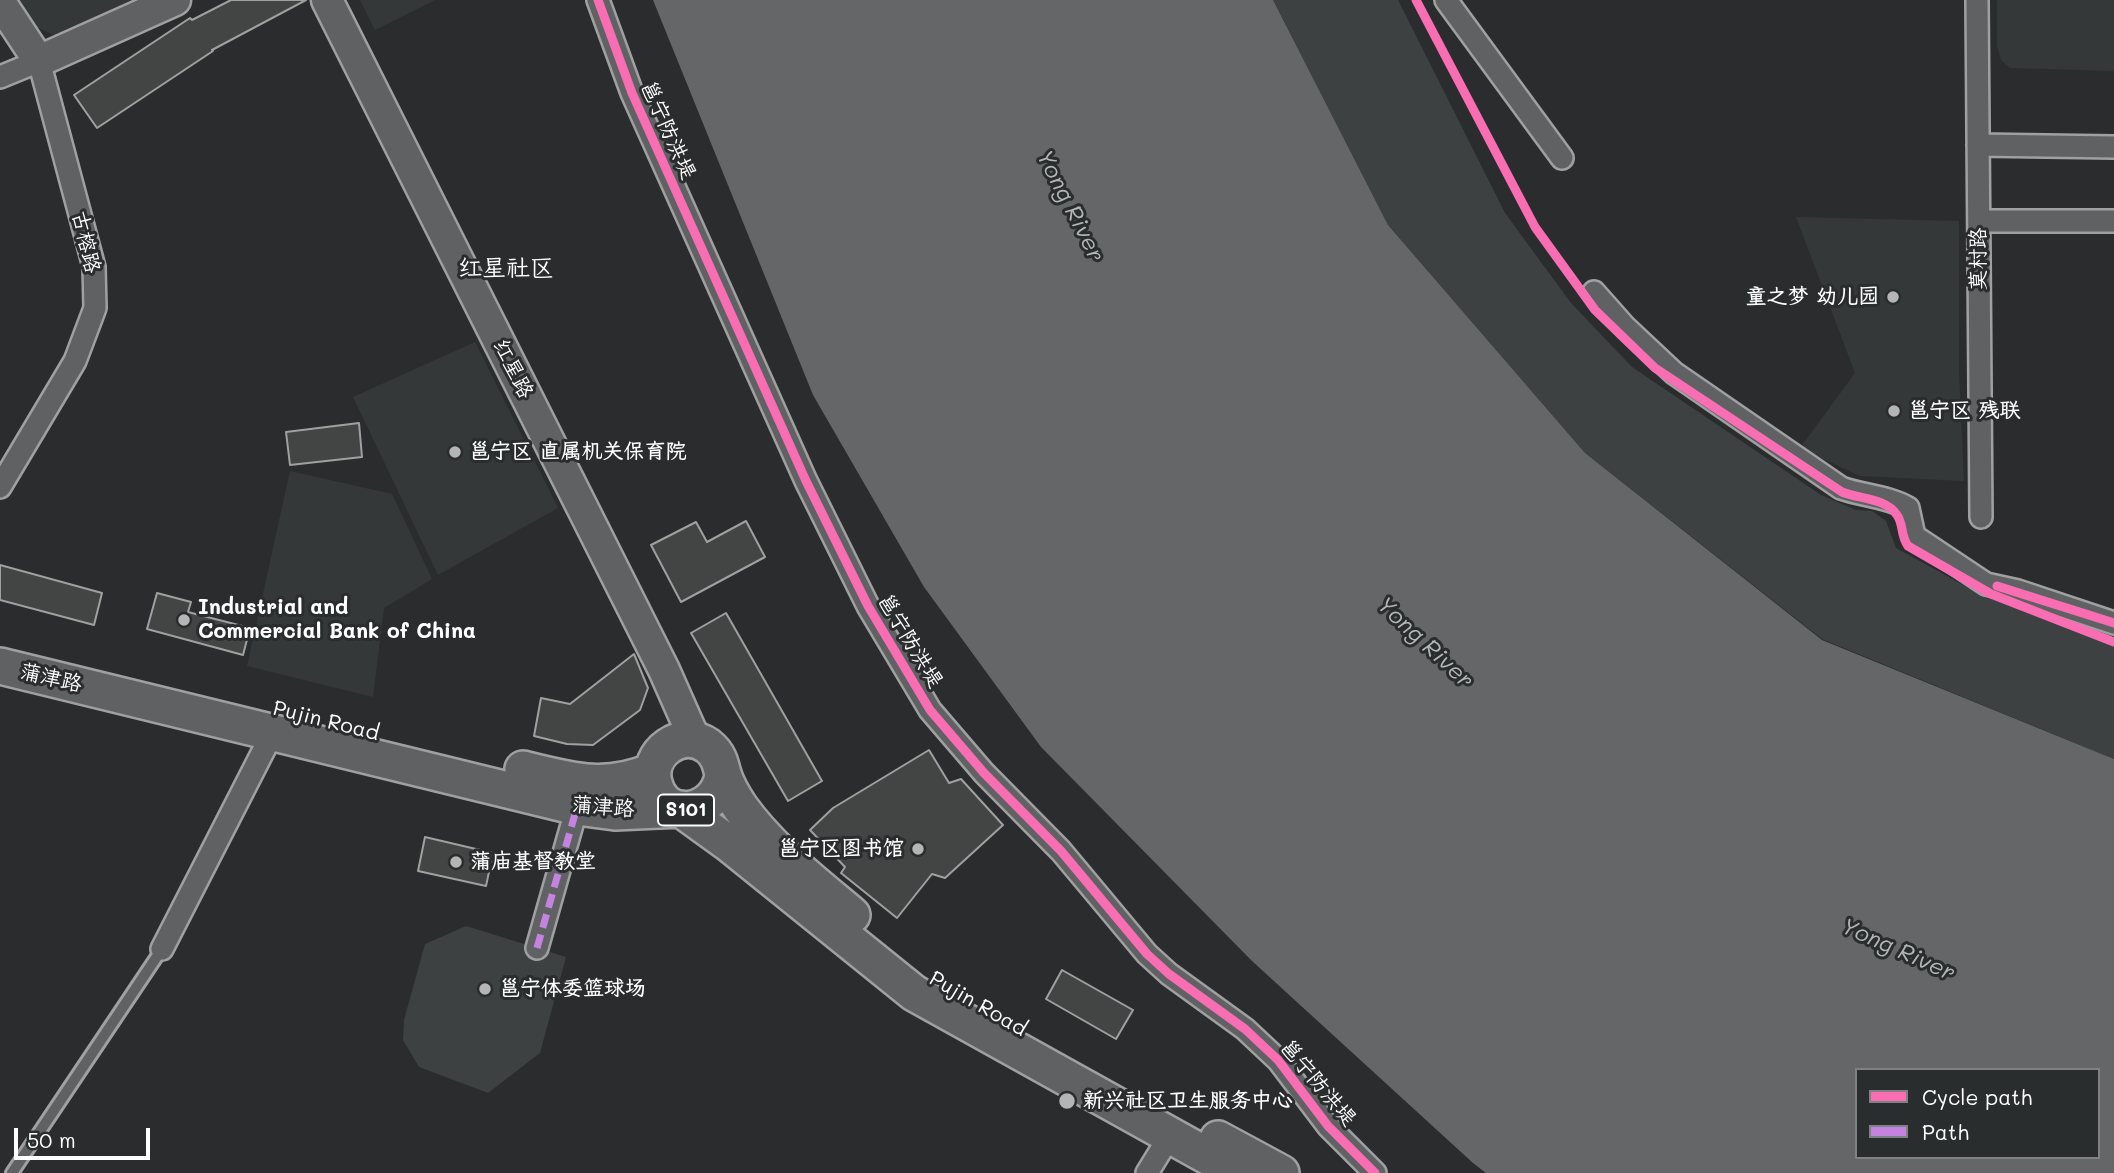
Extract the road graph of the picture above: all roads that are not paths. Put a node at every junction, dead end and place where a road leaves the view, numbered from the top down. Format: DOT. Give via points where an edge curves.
graph roads {
  1 [pos="175,0"];
  2 [pos="327,0"];
  3 [pos="598,0"];
  4 [pos="1446,0"];
  5 [pos="1977,0"];
  6 [pos="0,2"];
  7 [pos="39,61"];
  8 [pos="0,77"];
  9 [pos="1978,145"];
  10 [pos="2114,147"];
  11 [pos="1562,158"];
  12 [pos="1979,220"];
  13 [pos="2114,221"];
  14 [pos="1594,292"];
  15 [pos="0,487"];
  16 [pos="1981,517"];
  17 [pos="2114,623"];
  18 [pos="0,641"];
  19 [pos="0,666"];
  20 [pos="273,732"];
  21 [pos="695,740"];
  22 [pos="653,771"];
  23 [pos="723,775"];
  24 [pos="577,807"];
  25 [pos="681,809"];
  26 [pos="162,948"];
  27 [pos="537,948"];
  28 [pos="1171,1134"];
  29 [pos="0,1168"];
  30 [pos="5,1173"];
  31 [pos="12,1173"];
  32 [pos="1147,1173"];
  33 [pos="1238,1173"];
  34 [pos="1281,1173"];
  35 [pos="1375,1173"];
  1 -- 7 [label="main road"];
  2 -- 21 [label="main road, 红星路"];
  3 -- 35 [label="street, 邕宁防洪堤" via="632,93 806,481 868,607 930,709 984,773 1062,851 1147,954 1279,1060 1328,1126"];
  4 -- 11 [label="street"];
  5 -- 9 [label="street, 莫村路"];
  6 -- 7 [label="main road"];
  7 -- 8 [label="street"];
  7 -- 15 [label="street, 古榕路" via="94,267 95,308 75,361"];
  9 -- 10 [label="street"];
  9 -- 12 [label="street, 莫村路"];
  12 -- 13 [label="street"];
  12 -- 16 [label="street, 莫村路"];
  14 -- 17 [label="street" via="1674,373 1840,488 1908,508 1914,536 1979,580"];
  18 -- 22 [label="main road, Pujin Road" via="582,783 615,783"];
  19 -- 20 [label="main road, 蒲津路"];
  20 -- 24 [label="main road, 蒲津路"];
  20 -- 26 [label="street"];
  21 -- 22 [label="main road, S101" via="672,743 662,750"];
  21 -- 23 [label="main road, Pujin Road / S101" via="715,752"];
  22 -- 25 [label="main road, S101" via="653,782 663,800"];
  23 -- 25 [label="main road, S101" via="710,802 701,808"];
  23 -- 34 [label="main road, Pujin Road" via="740,806 796,867 926,975"];
  24 -- 25 [label="main road, 蒲津路"];
  24 -- 27 [label="street"];
  25 -- 28 [label="main road" via="914,993"];
  26 -- 31 [label="lane"];
  28 -- 32 [label="street"];
  28 -- 33 [label="main road"];
  29 -- 30 [label="lane"];
}
